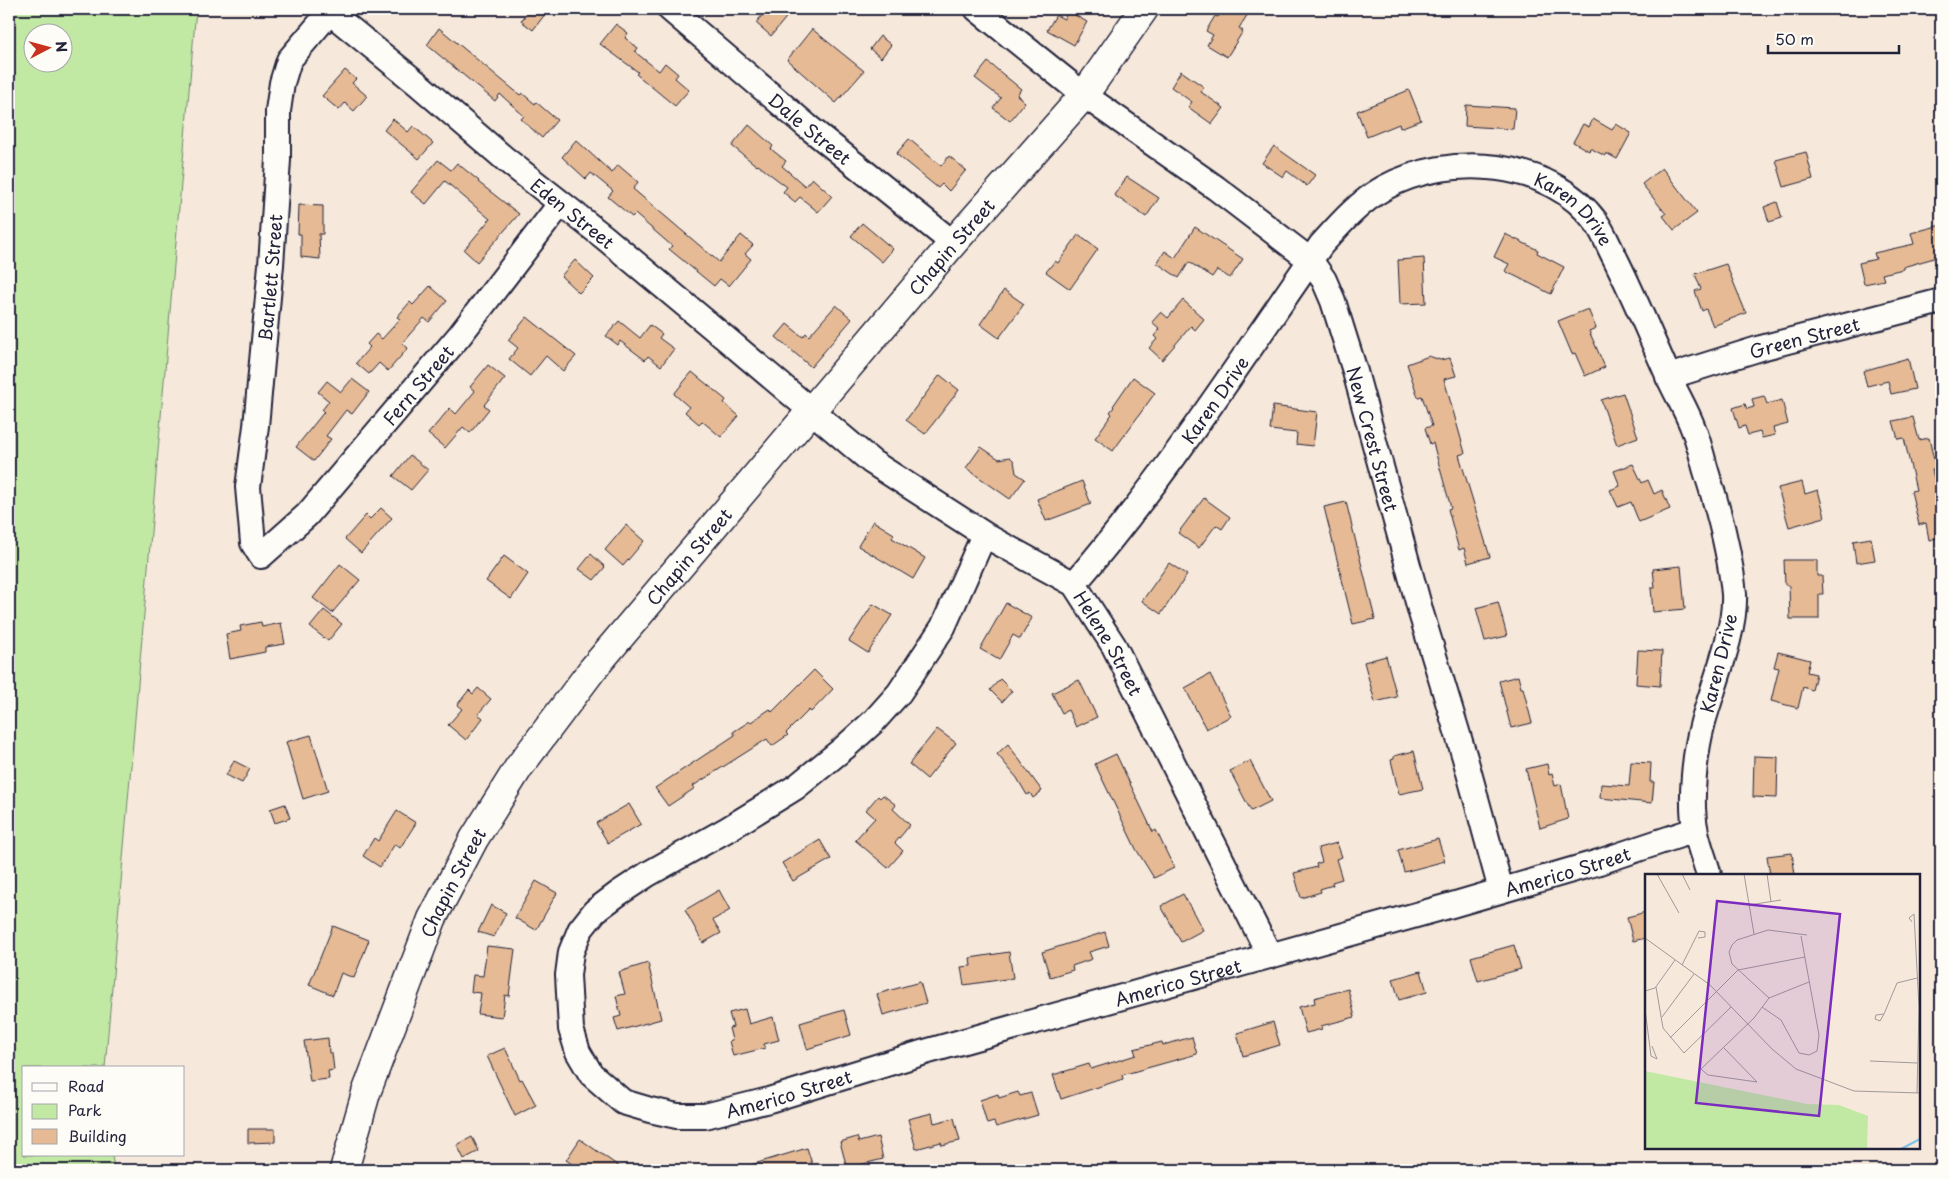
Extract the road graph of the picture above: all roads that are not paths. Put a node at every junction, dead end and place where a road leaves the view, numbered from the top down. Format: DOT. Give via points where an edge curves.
graph roads {
  1 [pos="670,9"];
  2 [pos="977,9"];
  3 [pos="1144,9"];
  4 [pos="332,14"];
  5 [pos="1084,95"];
  6 [pos="561,204"];
  7 [pos="953,243"];
  8 [pos="1310,260"];
  9 [pos="1940,306"];
  10 [pos="1668,377"];
  11 [pos="813,411"];
  12 [pos="984,535"];
  13 [pos="261,556"];
  14 [pos="1074,584"];
  15 [pos="1695,830"];
  16 [pos="1709,874"];
  17 [pos="1501,890"];
  18 [pos="1270,956"];
  19 [pos="344,1170"];
  1 -- 7 [label="street, Dale Street" via="807,126"];
  2 -- 5 [label="street, New Crest Street"];
  3 -- 5 [label="main road, Chapin Street"];
  4 -- 6 [label="street, Eden Street"];
  4 -- 13 [label="street, Bartlett Street" via="289,60 278,111 272,265 248,487 253,543"];
  5 -- 7 [label="main road, Chapin Street"];
  5 -- 8 [label="street, New Crest Street" via="1216,188"];
  6 -- 11 [label="street, Eden Street"];
  6 -- 13 [label="street, Fern Street" via="460,335 307,515"];
  7 -- 11 [label="main road, Chapin Street"];
  8 -- 10 [label="street, Karen Drive" via="1348,215 1378,192 1402,180 1474,165 1547,182 1564,192 1597,223 1636,300"];
  8 -- 14 [label="street, Karen Drive" via="1180,448"];
  8 -- 17 [label="street, New Crest Street" via="1333,301 1354,368"];
  9 -- 10 [label="street, Green Street" via="1761,348"];
  10 -- 15 [label="street, Karen Drive" via="1694,428 1728,553 1734,597 1728,637 1696,751"];
  11 -- 12 [label="street, Helene Street" via="872,462"];
  11 -- 19 [label="main road, Chapin Street" via="592,670 519,767 474,839 432,919 366,1093"];
  12 -- 14 [label="street, Helene Street"];
  12 -- 18 [label="street, Americo Street" via="943,627 899,693 874,720 796,787 641,879 595,912 580,930 571,952 568,1004 578,1052 591,1074 622,1102 677,1116 705,1116"];
  14 -- 18 [label="street, Helene Street" via="1114,646"];
  15 -- 16 [label="street, Karen Drive"];
  15 -- 17 [label="street, Americo Street"];
  17 -- 18 [label="street, Americo Street"];
}
